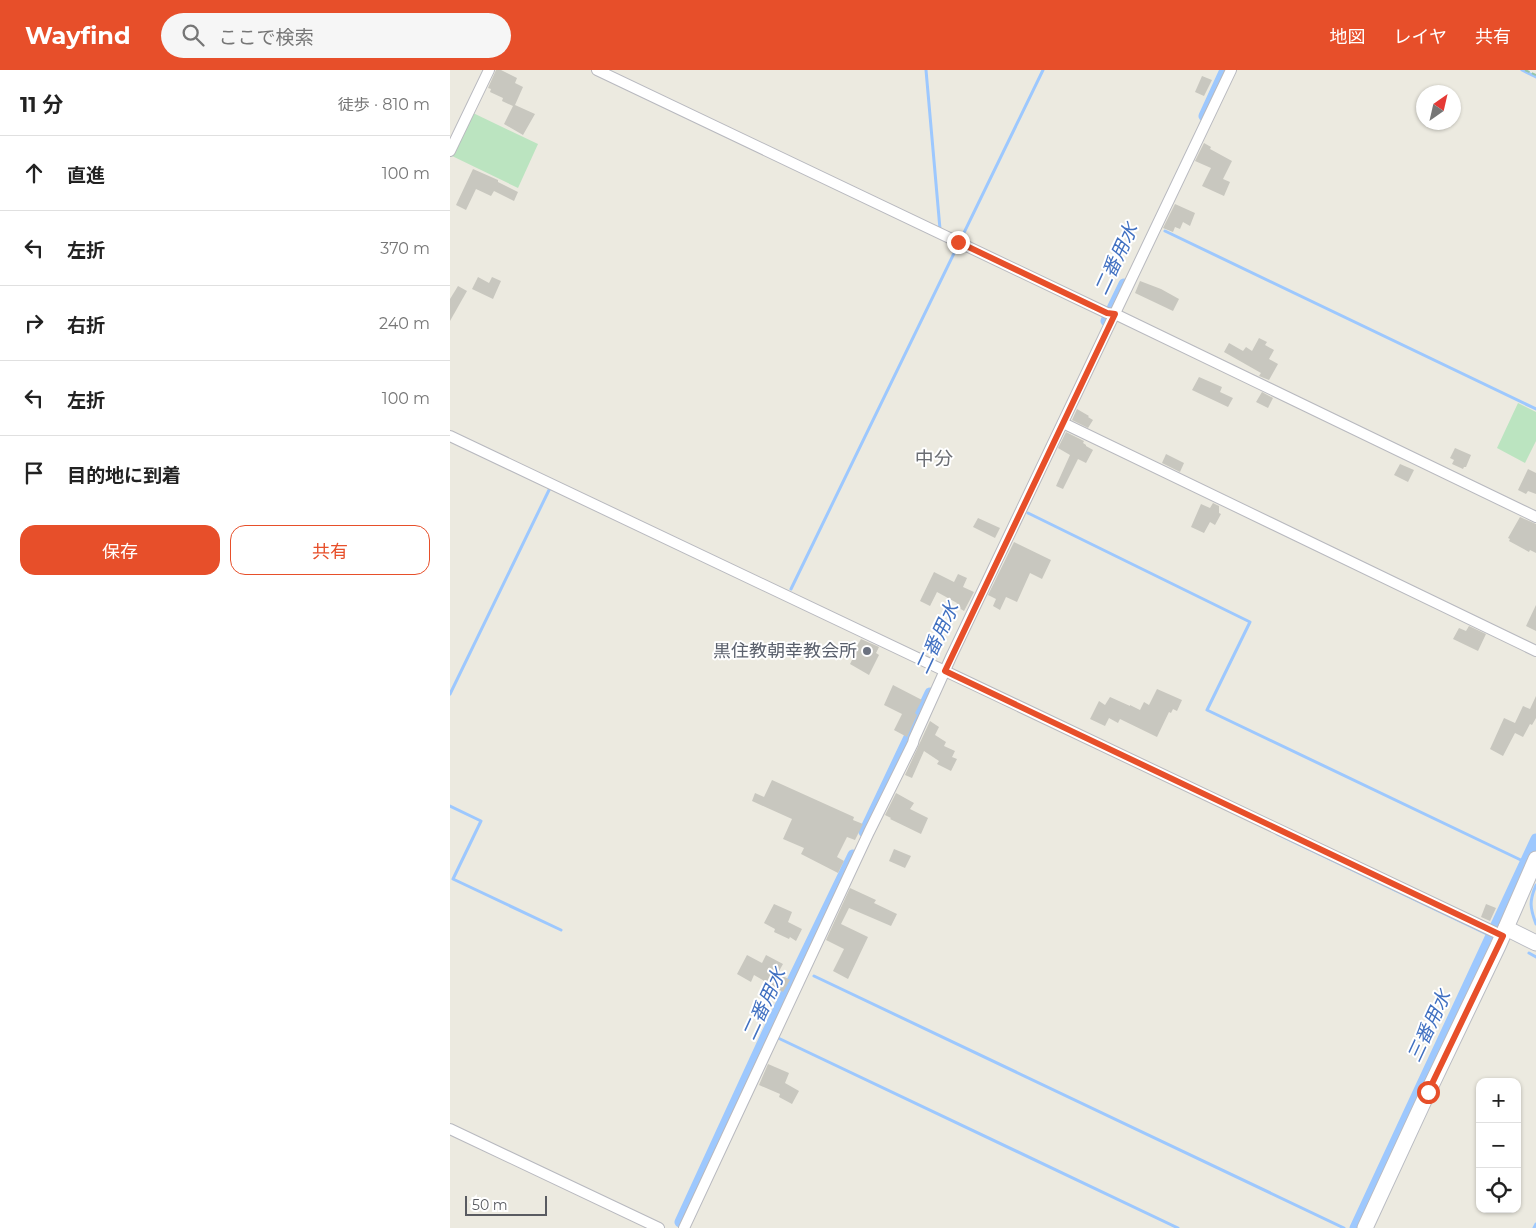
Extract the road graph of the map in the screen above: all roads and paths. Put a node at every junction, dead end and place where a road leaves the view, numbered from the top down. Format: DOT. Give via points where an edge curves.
graph roads {
  1 [pos="489,70"];
  2 [pos="597,70"];
  3 [pos="1231,70"];
  4 [pos="1525,70"];
  5 [pos="1536,75"];
  6 [pos="450,151"];
  7 [pos="1111,314"];
  8 [pos="1062,423"];
  9 [pos="450,436"];
  10 [pos="1536,517"];
  11 [pos="1536,650"];
  12 [pos="942,670"];
  13 [pos="1536,859"];
  14 [pos="1498,932"];
  15 [pos="1536,943"];
  16 [pos="450,1129"];
  17 [pos="659,1228"];
  18 [pos="684,1228"];
  19 [pos="1365,1228"];
  1 -- 6 [label="street"];
  2 -- 7 [label="street"];
  3 -- 7 [label="street"];
  4 -- 5 [label="path"];
  7 -- 8 [label="street"];
  7 -- 10 [label="street"];
  8 -- 11 [label="street"];
  8 -- 12 [label="street"];
  9 -- 12 [label="street"];
  12 -- 14 [label="street"];
  12 -- 18 [label="street" via="913,743"];
  13 -- 14 [label="street"];
  14 -- 15 [label="street"];
  14 -- 19 [label="street"];
  16 -- 17 [label="street"];
}
